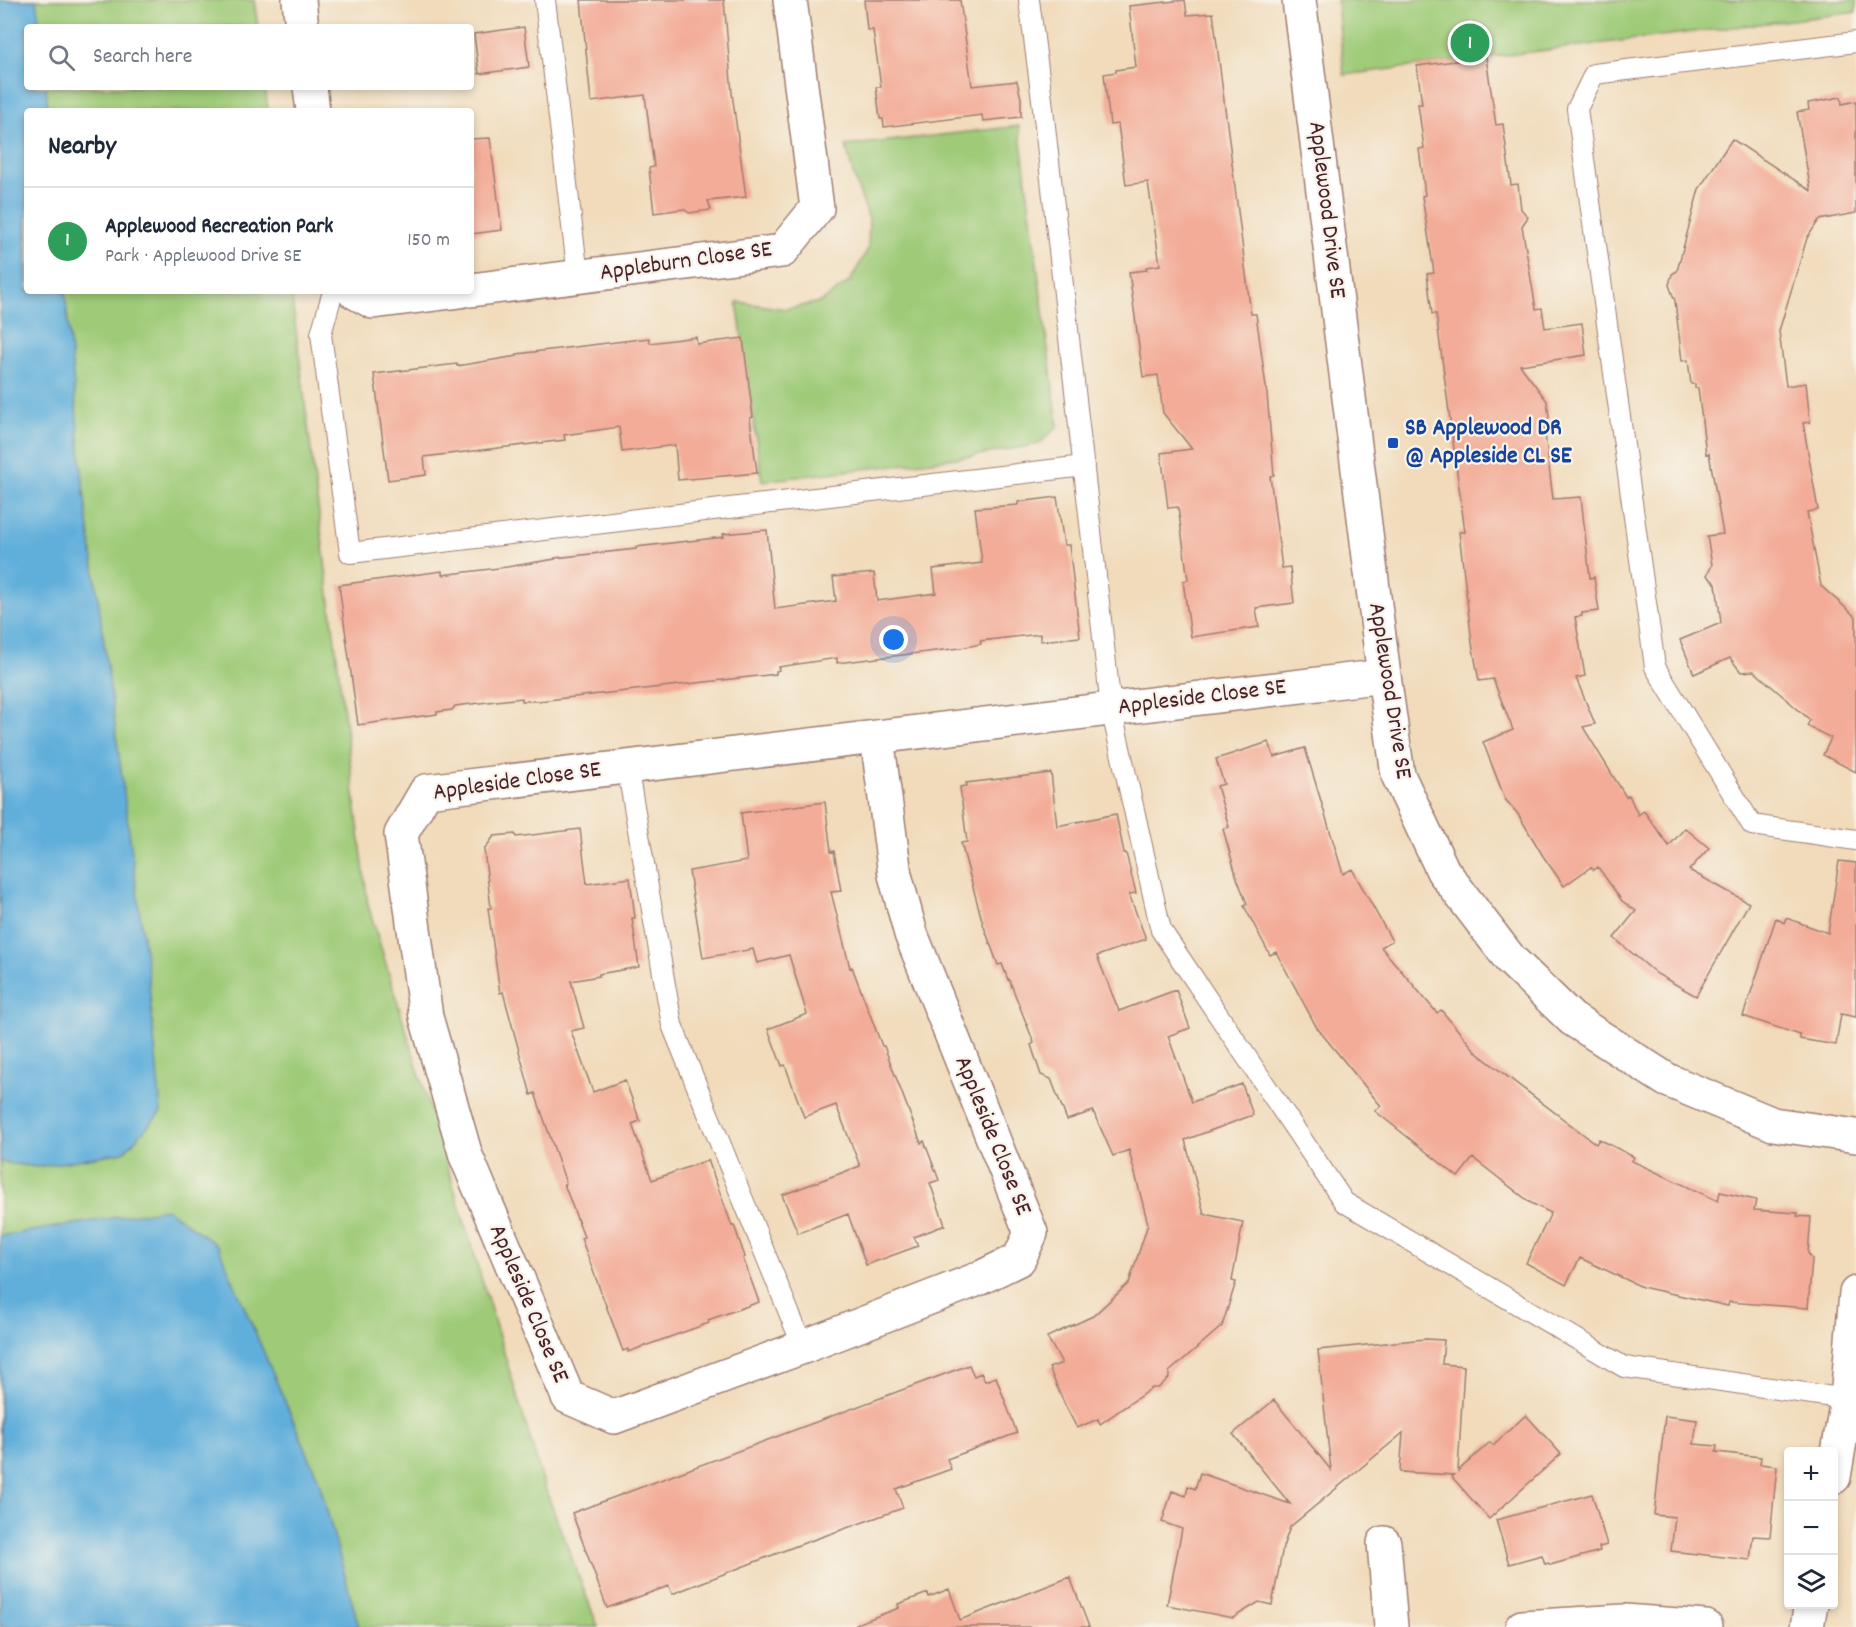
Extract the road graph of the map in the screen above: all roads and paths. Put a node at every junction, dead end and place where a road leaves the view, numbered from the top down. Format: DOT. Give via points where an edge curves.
graph roads {
  1 [pos="299,0"];
  2 [pos="545,0"];
  3 [pos="790,0"];
  4 [pos="1029,0"];
  5 [pos="1299,0"];
  6 [pos="302,24"];
  7 [pos="1856,42"];
  8 [pos="310,90"];
  9 [pos="313,108"];
  10 [pos="578,276"];
  11 [pos="474,290"];
  12 [pos="332,294"];
  13 [pos="358,294"];
  14 [pos="436,294"];
  15 [pos="1084,466"];
  16 [pos="1384,676"];
  17 [pos="1111,708"];
  18 [pos="877,737"];
  19 [pos="627,766"];
  20 [pos="1856,840"];
  21 [pos="1856,1136"];
  22 [pos="1856,1293"];
  23 [pos="803,1347"];
  24 [pos="1852,1399"];
  25 [pos="1838,1456"];
  26 [pos="1384,1543"];
  27 [pos="1810,1609"];
  28 [pos="1391,1627"];
  29 [pos="1522,1627"];
  30 [pos="1706,1627"];
  31 [pos="1807,1627"];
  1 -- 6 [label="street"];
  2 -- 10 [label="lane"];
  3 -- 10 [label="street, Appleburn Close SE" via="817,208 782,251"];
  4 -- 15 [label="lane"];
  5 -- 16 [label="street, Applewood Drive SE"];
  7 -- 20 [label="lane" via="1594,74 1577,109 1655,667 1752,825"];
  8 -- 9 [label="street"];
  10 -- 11 [label="street, Appleburn Close SE"];
  12 -- 15 [label="lane" via="321,334 350,553"];
  13 -- 14 [label="street" via="373,302"];
  15 -- 17 [label="lane"];
  16 -- 17 [label="street, Appleside Close SE"];
  16 -- 21 [label="street, Applewood Drive SE" via="1398,775 1443,871 1510,959 1572,1019 1667,1080 1773,1124"];
  17 -- 18 [label="street, Appleside Close SE"];
  17 -- 24 [label="lane" via="1161,930 1344,1202 1624,1367"];
  18 -- 19 [label="street, Appleside Close SE"];
  18 -- 23 [label="street, Appleside Close SE" via="895,875 911,934 1031,1233 1019,1259 978,1279"];
  19 -- 23 [label="lane" via="672,1025"];
  19 -- 23 [label="street, Appleside Close SE" via="426,791 401,834 426,1017 466,1156 568,1397 614,1417"];
  22 -- 24 [label="street"];
  24 -- 25 [label="street"];
  26 -- 28 [label="street"];
  27 -- 31 [label="street"];
  29 -- 30 [label="street" via="1624,1621"];
}
